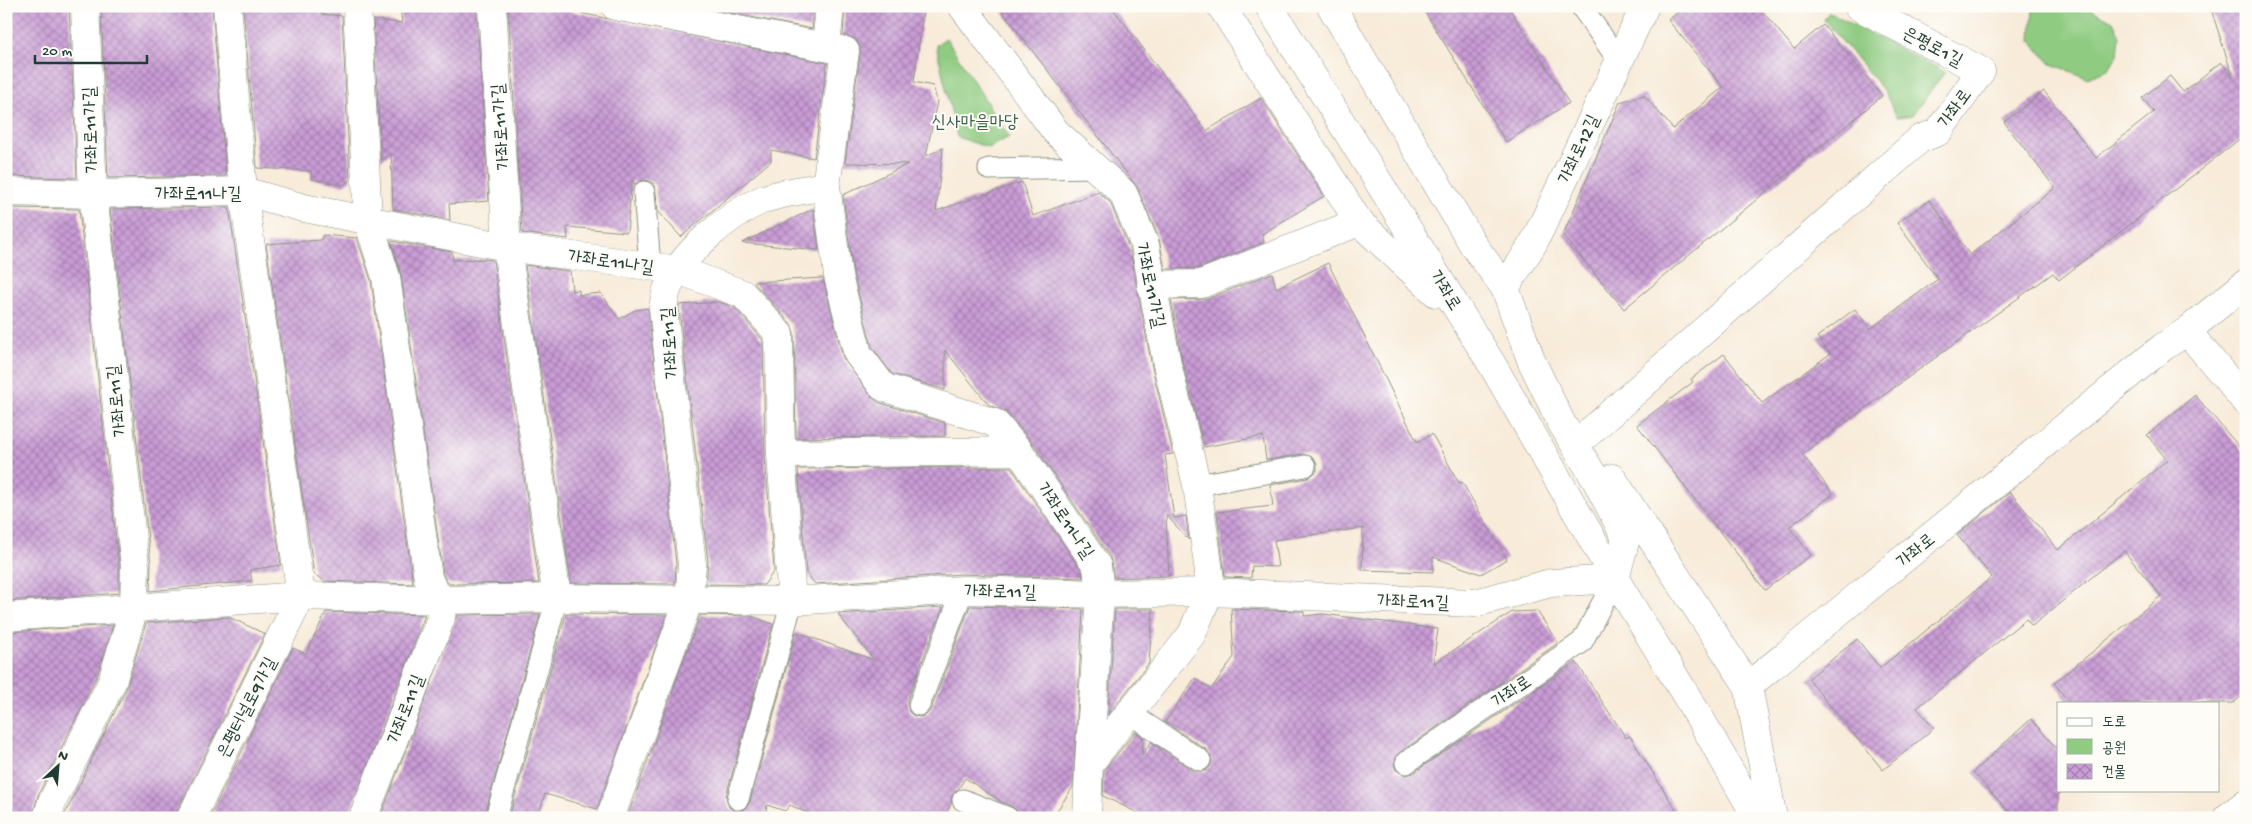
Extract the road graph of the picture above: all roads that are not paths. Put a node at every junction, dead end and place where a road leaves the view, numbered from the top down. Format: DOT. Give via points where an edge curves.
graph roads {
  1 [pos="85,6"];
  2 [pos="227,6"];
  3 [pos="357,6"];
  4 [pos="492,6"];
  5 [pos="615,6"];
  6 [pos="830,6"];
  7 [pos="962,6"];
  8 [pos="1221,6"];
  9 [pos="1269,6"];
  10 [pos="1331,6"];
  11 [pos="1582,6"];
  12 [pos="1645,6"];
  13 [pos="1858,6"];
  14 [pos="835,49"];
  15 [pos="1619,62"];
  16 [pos="1981,71"];
  17 [pos="1096,167"];
  18 [pos="989,169"];
  19 [pos="826,186"];
  20 [pos="243,191"];
  21 [pos="6,192"];
  22 [pos="644,192"];
  23 [pos="93,194"];
  24 [pos="368,220"];
  25 [pos="1359,222"];
  26 [pos="508,247"];
  27 [pos="650,266"];
  28 [pos="678,270"];
  29 [pos="2246,283"];
  30 [pos="1151,285"];
  31 [pos="1505,288"];
  32 [pos="1462,316"];
  33 [pos="2187,331"];
  34 [pos="2246,402"];
  35 [pos="1585,436"];
  36 [pos="1019,452"];
  37 [pos="781,454"];
  38 [pos="1304,466"];
  39 [pos="1197,485"];
  40 [pos="1615,579"];
  41 [pos="963,590"];
  42 [pos="1209,592"];
  43 [pos="1100,594"];
  44 [pos="301,596"];
  45 [pos="557,598"];
  46 [pos="689,599"];
  47 [pos="444,600"];
  48 [pos="792,601"];
  49 [pos="134,608"];
  50 [pos="6,616"];
  51 [pos="1748,686"];
  52 [pos="920,705"];
  53 [pos="1129,713"];
  54 [pos="1200,760"];
  55 [pos="1406,763"];
  56 [pos="1089,764"];
  57 [pos="738,799"];
  58 [pos="963,800"];
  59 [pos="194,817"];
  60 [pos="47,818"];
  61 [pos="363,818"];
  62 [pos="496,818"];
  63 [pos="610,818"];
  64 [pos="1008,818"];
  65 [pos="1087,818"];
  66 [pos="1757,818"];
  67 [pos="1773,818"];
  1 -- 23 [label="street, 가좌로11가길"];
  2 -- 20 [label="street"];
  3 -- 24 [label="street"];
  4 -- 26 [label="street, 가좌로11가길"];
  5 -- 14 [label="street"];
  6 -- 14 [label="street"];
  7 -- 17 [label="street, 가좌로11가길" via="1056,132"];
  8 -- 25 [label="street"];
  9 -- 32 [label="street, 가좌로"];
  10 -- 31 [label="street" via="1474,246"];
  11 -- 15 [label="lane"];
  12 -- 15 [label="street, 가좌로12길"];
  13 -- 16 [label="street, 은평로1길"];
  14 -- 19 [label="street"];
  15 -- 31 [label="street, 가좌로12길" via="1542,225"];
  16 -- 35 [label="street, 가좌로" via="1938,132 1920,139"];
  17 -- 18 [label="lane"];
  17 -- 30 [label="street, 가좌로11가길" via="1123,193 1145,244"];
  19 -- 28 [label="street, 가좌로11나길" via="763,199 728,218 701,242"];
  19 -- 36 [label="street, 가좌로11나길" via="838,276 858,354 883,387 995,422"];
  20 -- 23 [label="street, 가좌로11나길"];
  20 -- 24 [label="street, 가좌로11나길" via="304,208"];
  20 -- 44 [label="street"];
  21 -- 23 [label="street, 가좌로11나길"];
  22 -- 27 [label="lane"];
  23 -- 49 [label="street, 가좌로11길" via="135,566"];
  24 -- 26 [label="street, 가좌로11나길"];
  24 -- 47 [label="street" via="386,277 428,578 433,590"];
  25 -- 30 [label="street" via="1202,284"];
  25 -- 32 [label="street"];
  26 -- 27 [label="street, 가좌로11나길"];
  26 -- 45 [label="street"];
  27 -- 28 [label="street, 가좌로11나길"];
  28 -- 37 [label="street" via="743,294 779,334"];
  28 -- 46 [label="street, 가좌로11길" via="667,290 663,309 692,564"];
  29 -- 33 [label="street"];
  30 -- 39 [label="street, 가좌로11가길"];
  31 -- 35 [label="street" via="1524,312"];
  31 -- 40 [label="street, 가좌로" via="1531,360 1561,422 1626,538"];
  32 -- 40 [label="street, 가좌로"];
  33 -- 34 [label="street"];
  33 -- 51 [label="street, 가좌로" via="2162,347"];
  35 -- 51 [label="street"];
  36 -- 37 [label="street"];
  36 -- 43 [label="street, 가좌로11나길" via="1097,566"];
  37 -- 48 [label="street"];
  38 -- 39 [label="lane"];
  39 -- 42 [label="street, 가좌로11가길" via="1210,572"];
  40 -- 42 [label="street, 가좌로11길" via="1551,583 1475,604"];
  40 -- 55 [label="lane, 가좌로" via="1582,642"];
  40 -- 66 [label="street, 가좌로"];
  41 -- 43 [label="street, 가좌로11길"];
  41 -- 48 [label="street, 가좌로11길"];
  41 -- 52 [label="lane"];
  42 -- 43 [label="street, 가좌로11길"];
  42 -- 53 [label="street" via="1192,634"];
  43 -- 56 [label="street, 가좌로11나길"];
  44 -- 47 [label="street, 가좌로11길"];
  44 -- 49 [label="street, 가좌로11길"];
  44 -- 59 [label="street, 은평터널로9가길"];
  45 -- 46 [label="street, 가좌로11길"];
  45 -- 47 [label="street, 가좌로11길"];
  45 -- 62 [label="lane"];
  46 -- 48 [label="street, 가좌로11길"];
  46 -- 63 [label="street, 가좌로11길"];
  47 -- 61 [label="street, 가좌로11길" via="441,618"];
  48 -- 57 [label="lane"];
  49 -- 50 [label="street, 가좌로11길"];
  49 -- 60 [label="street, 가좌로11길" via="112,682"];
  51 -- 67 [label="street"];
  53 -- 54 [label="lane"];
  53 -- 56 [label="street"];
  56 -- 65 [label="street"];
  58 -- 64 [label="lane"];
}
